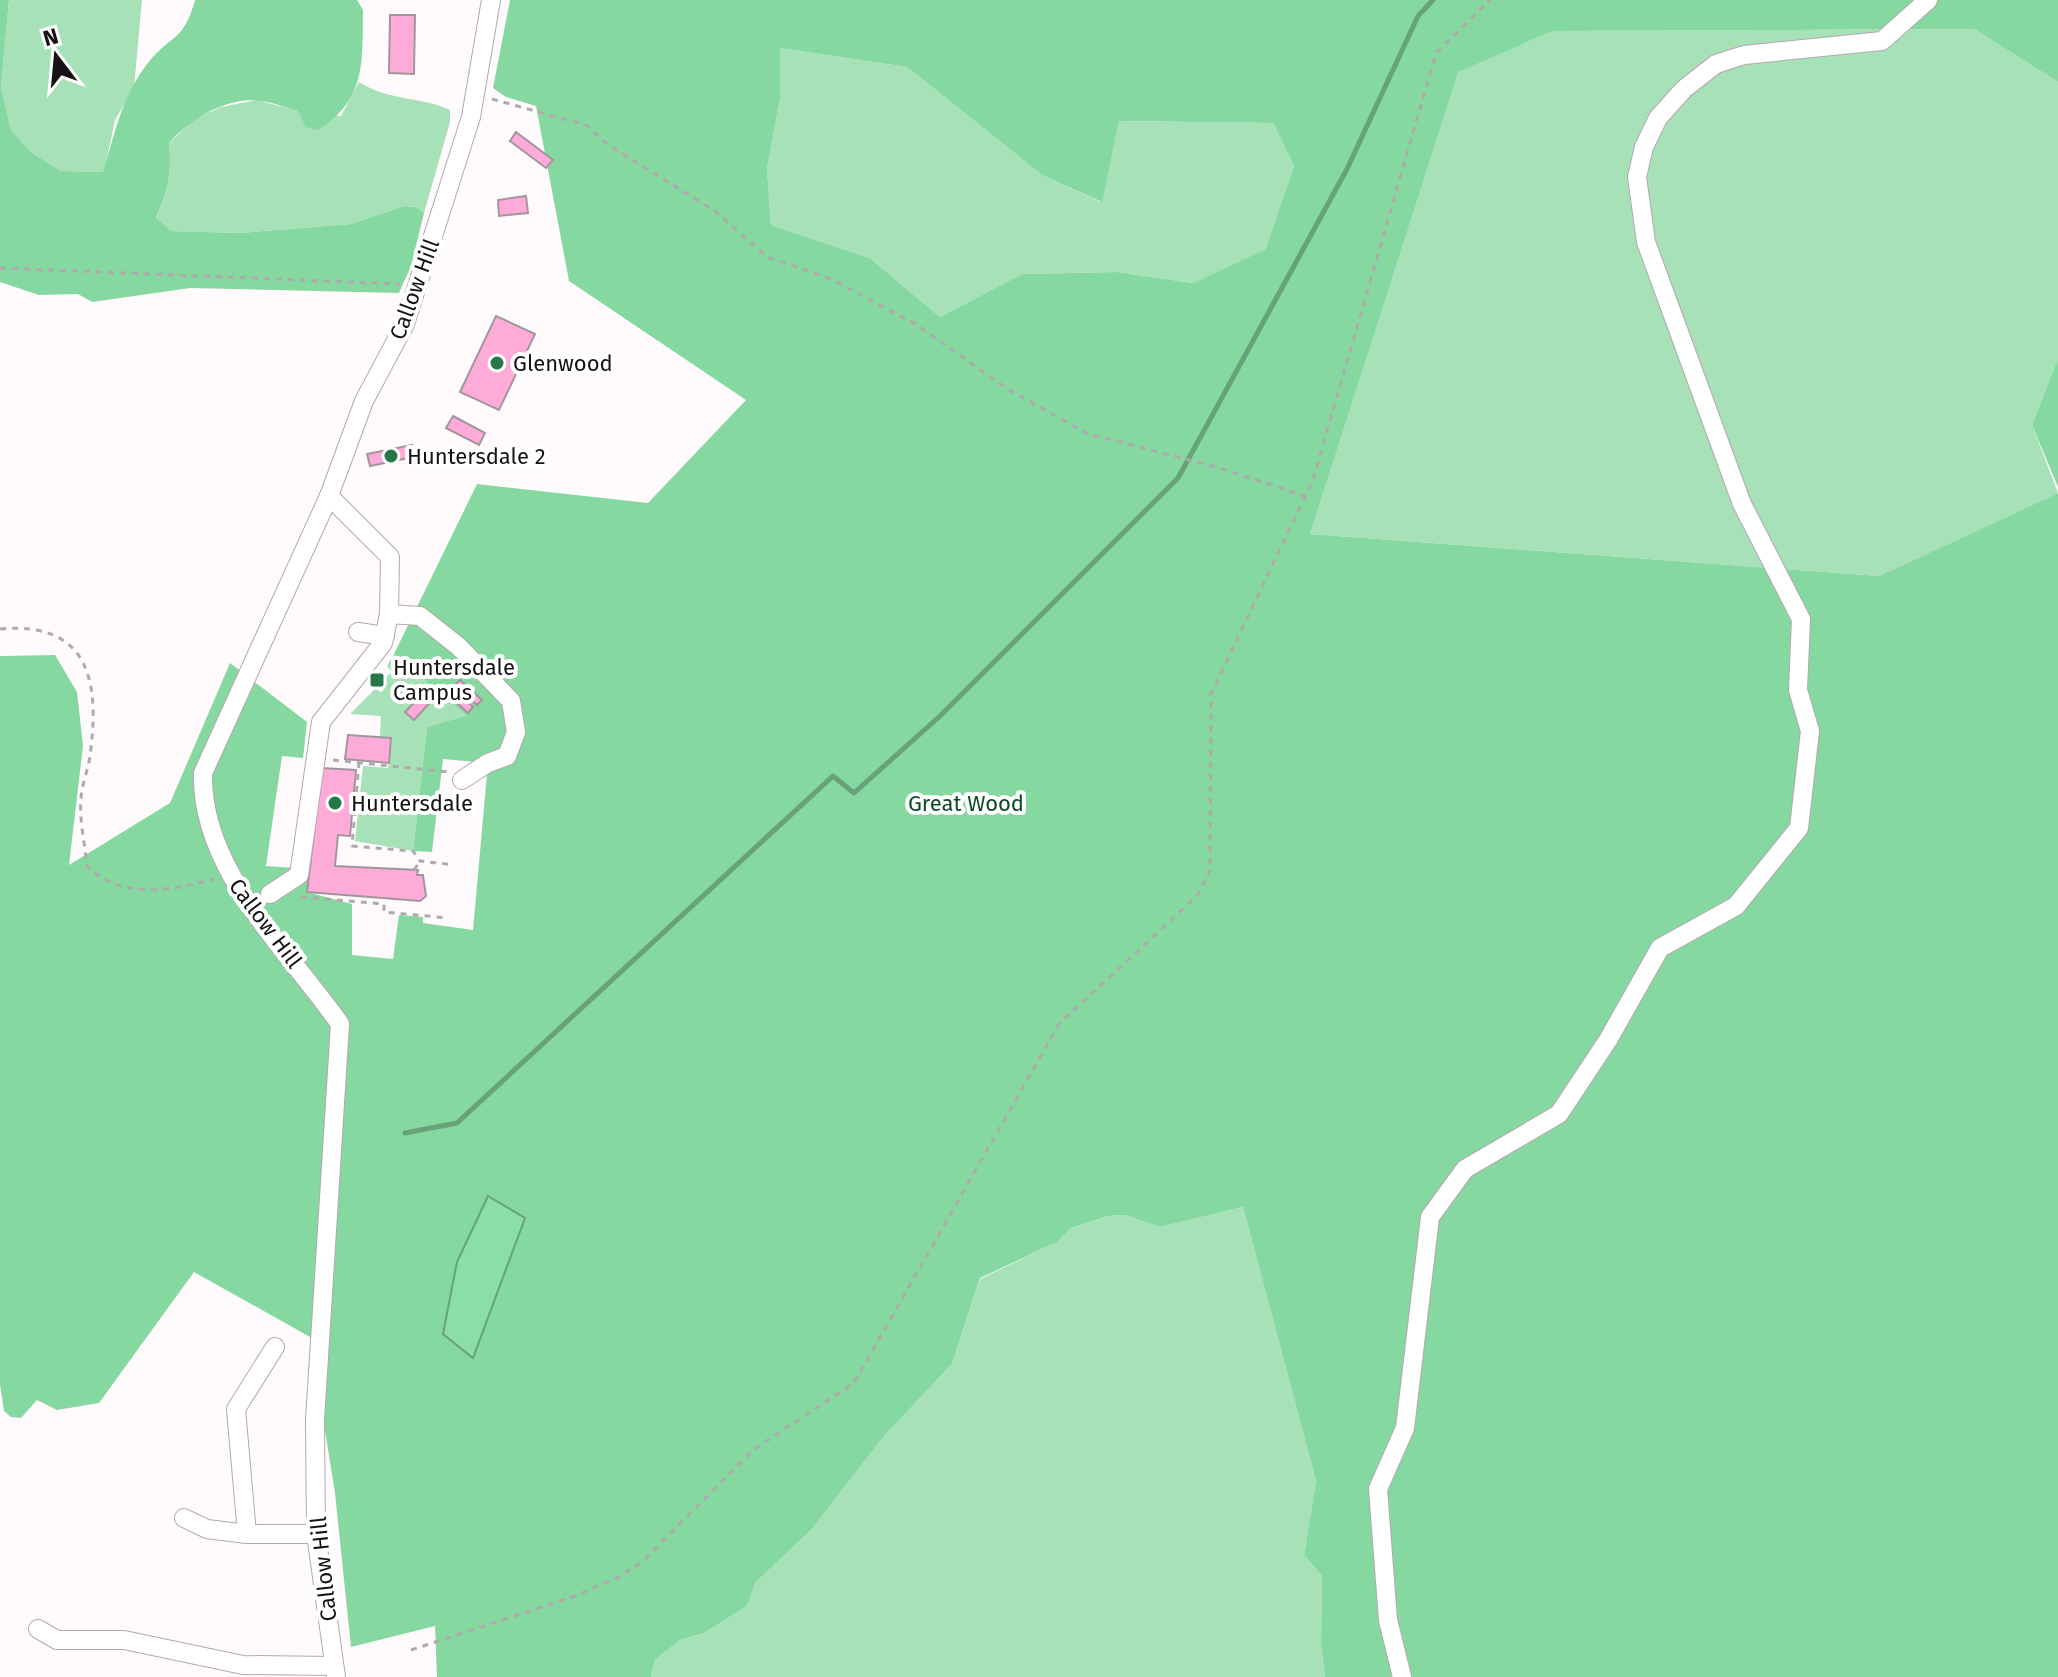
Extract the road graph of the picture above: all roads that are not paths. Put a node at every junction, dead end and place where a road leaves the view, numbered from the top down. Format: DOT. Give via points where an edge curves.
graph roads {
  1 [pos="491,0"];
  2 [pos="1928,0"];
  3 [pos="329,496"];
  4 [pos="389,614"];
  5 [pos="358,632"];
  6 [pos="385,636"];
  7 [pos="462,780"];
  8 [pos="270,894"];
  9 [pos="275,1347"];
  10 [pos="184,1518"];
  11 [pos="247,1534"];
  12 [pos="316,1534"];
  13 [pos="38,1629"];
  14 [pos="335,1671"];
  15 [pos="1402,1677"];
  1 -- 3 [label="street, Callow Hill" via="471,117 405,324 364,401"];
  2 -- 15 [label="street" via="1882,41 1744,55 1716,64 1667,108 1644,147 1637,177 1646,242 1742,504 1801,619 1798,690 1810,731 1799,828 1736,906 1660,948 1559,1114 1465,1169 1430,1217 1405,1428 1378,1489 1388,1620"];
  3 -- 4 [label="street" via="390,557"];
  3 -- 12 [label="street, Callow Hill" via="203,773 204,815 229,875 340,1024 315,1420"];
  4 -- 6 [label="street"];
  4 -- 7 [label="street" via="420,616 458,646 511,701 516,732 507,756"];
  5 -- 6 [label="street"];
  6 -- 8 [label="street" via="324,708 299,875"];
  9 -- 11 [label="street" via="236,1409"];
  10 -- 11 [label="street" via="207,1529"];
  11 -- 12 [label="street"];
  12 -- 14 [label="street, Callow Hill"];
  13 -- 14 [label="street" via="57,1640 124,1640 243,1665"];
}
